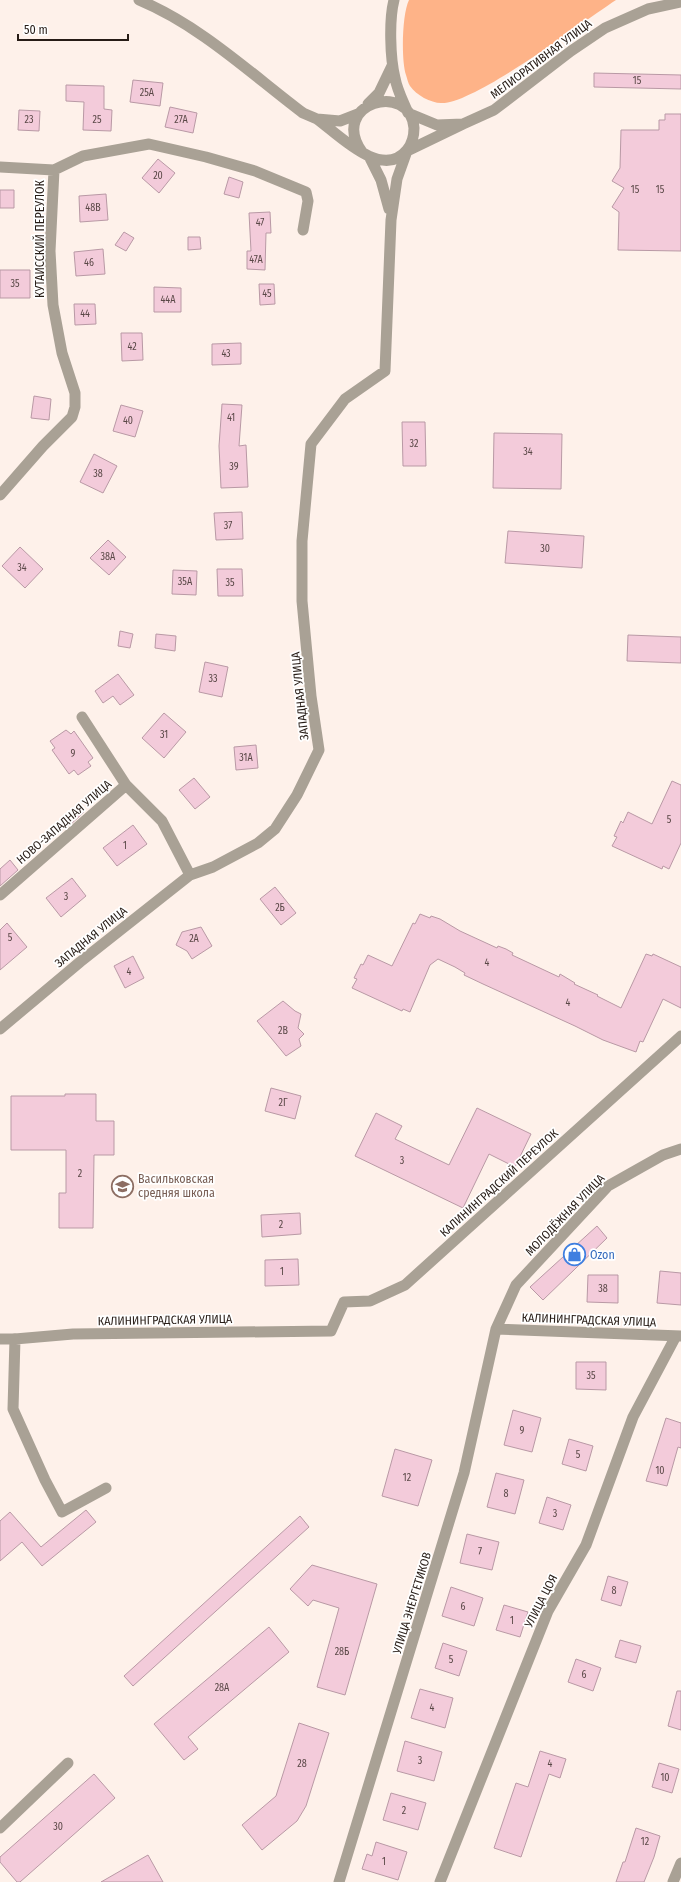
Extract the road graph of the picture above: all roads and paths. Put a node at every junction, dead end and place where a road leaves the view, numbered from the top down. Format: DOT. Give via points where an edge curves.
graph roads {
  1 [pos="139,0"];
  2 [pos="681,2"];
  3 [pos="391,4"];
  4 [pos="392,66"];
  5 [pos="366,106"];
  6 [pos="408,113"];
  7 [pos="358,114"];
  8 [pos="317,119"];
  9 [pos="463,124"];
  10 [pos="406,151"];
  11 [pos="366,155"];
  12 [pos="0,167"];
  13 [pos="54,170"];
  14 [pos="391,220"];
  15 [pos="303,230"];
  16 [pos="0,495"];
  17 [pos="82,717"];
  18 [pos="126,785"];
  19 [pos="190,875"];
  20 [pos="0,895"];
  21 [pos="2,1024"];
  22 [pos="681,1036"];
  23 [pos="681,1149"];
  24 [pos="496,1329"];
  25 [pos="331,1331"];
  26 [pos="678,1336"];
  27 [pos="0,1339"];
  28 [pos="15,1339"];
  29 [pos="106,1488"];
  30 [pos="68,1764"];
  31 [pos="0,1828"];
  32 [pos="681,1862"];
  33 [pos="339,1882"];
  34 [pos="440,1882"];
  35 [pos="673,1882"];
  1 -- 8 [label="street" via="185,23 303,113"];
  2 -- 9 [label="street, МЕЛИОРАТИВНАЯ УЛИЦА" via="648,10 605,28 554,63 501,105"];
  3 -- 4 [label="street"];
  4 -- 5 [label="street" via="379,93"];
  4 -- 6 [label="street"];
  5 -- 6 [label="street" via="377,101 389,101 400,105"];
  5 -- 7 [label="street"];
  6 -- 9 [label="street" via="437,125"];
  6 -- 10 [label="street" via="414,133 412,143"];
  7 -- 8 [label="street" via="340,121"];
  7 -- 11 [label="street" via="354,135 356,144"];
  8 -- 11 [label="street"];
  9 -- 10 [label="street, МЕЛИОРАТИВНАЯ УЛИЦА"];
  10 -- 11 [label="street" via="390,161 380,161"];
  10 -- 14 [label="street" via="397,179"];
  11 -- 14 [label="street" via="385,194"];
  12 -- 13 [label="street"];
  13 -- 15 [label="street" via="83,156 150,144 206,156 268,175 306,192 308,201"];
  13 -- 16 [label="street, КУТАИССКИЙ ПЕРЕУЛОК" via="50,251 53,305 62,353 75,393 75,407 72,417 42,446"];
  14 -- 19 [label="street, ЗАПАДНАЯ УЛИЦА" via="385,371 346,398 311,444 302,541 302,601 319,750 297,795 275,829 258,843 213,867"];
  17 -- 18 [label="street"];
  18 -- 19 [label="street" via="162,821"];
  18 -- 20 [label="street, НОВО-ЗАПАДНАЯ УЛИЦА"];
  19 -- 21 [label="street, ЗАПАДНАЯ УЛИЦА"];
  22 -- 25 [label="street, КАЛИНИНГРАДСКИЙ ПЕРЕУЛОК" via="405,1285 370,1300 344,1302"];
  23 -- 24 [label="street, МОЛОДЁЖНАЯ УЛИЦА" via="663,1155 608,1186 516,1285"];
  24 -- 26 [label="street, КАЛИНИНГРАДСКАЯ УЛИЦА"];
  24 -- 33 [label="street, УЛИЦА ЭНЕРГЕТИКОВ" via="464,1473"];
  25 -- 28 [label="street, КАЛИНИНГРАДСКАЯ УЛИЦА" via="81,1334"];
  26 -- 34 [label="street, УЛИЦА ЦОЯ" via="633,1417 586,1545 548,1611"];
  27 -- 28 [label="street, КАЛИНИНГРАДСКАЯ УЛИЦА"];
  28 -- 29 [label="street" via="13,1409 62,1512"];
  30 -- 31 [label="street"];
  32 -- 35 [label="street"];
}
